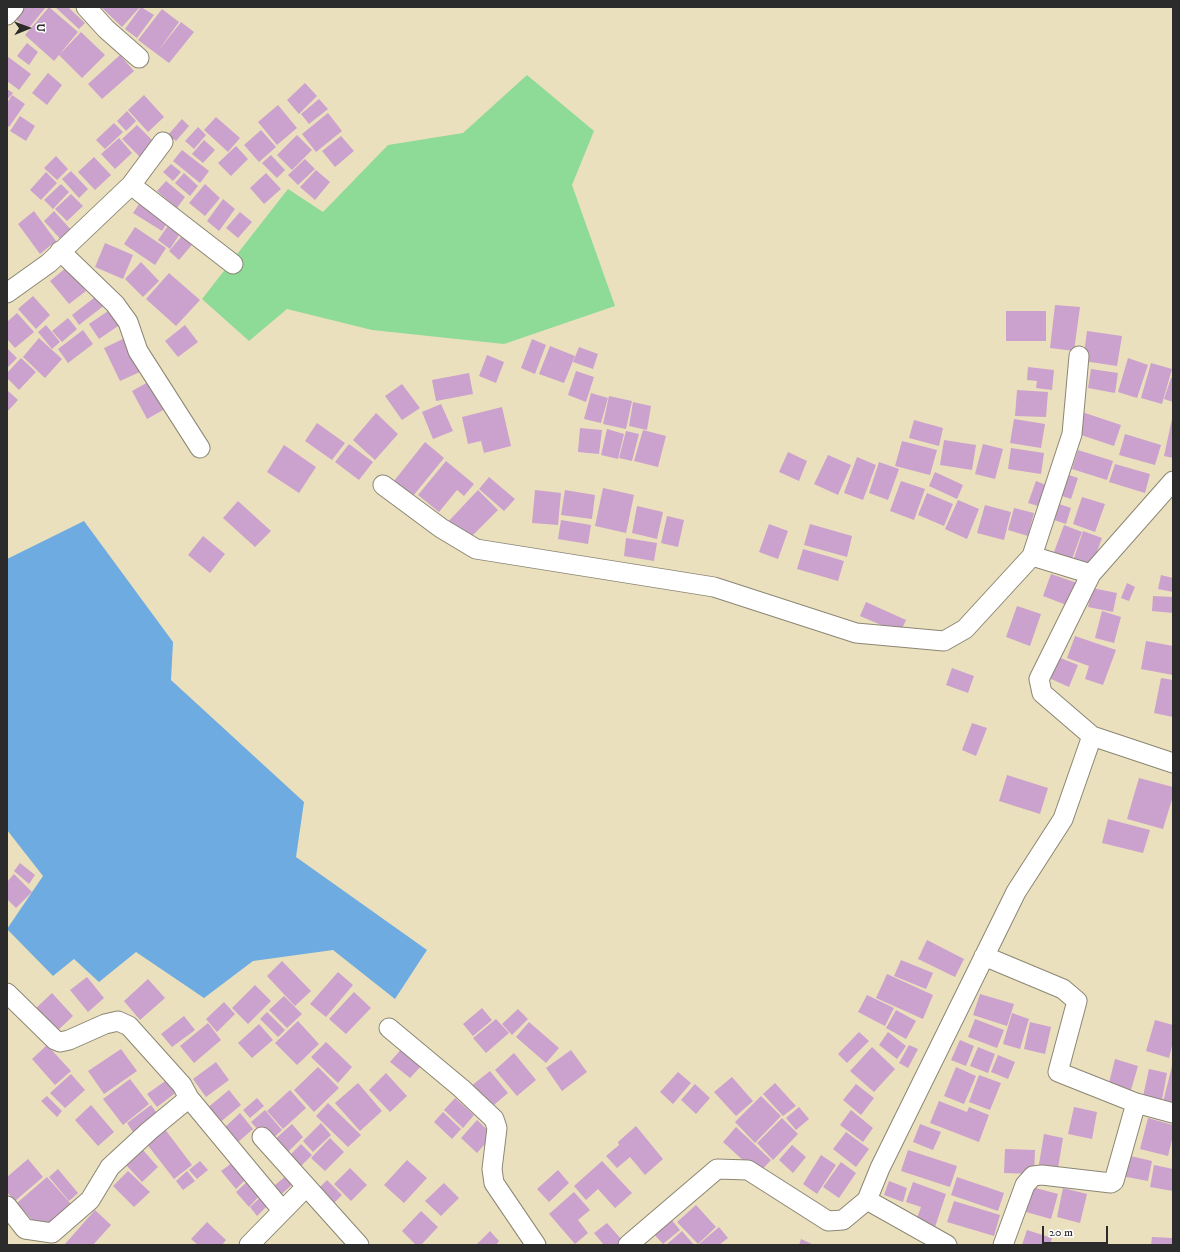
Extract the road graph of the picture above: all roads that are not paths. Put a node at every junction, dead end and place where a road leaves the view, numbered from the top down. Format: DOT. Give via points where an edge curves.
graph roads {
  1 [pos="14,7"];
  2 [pos="86,7"];
  3 [pos="7,15"];
  4 [pos="139,58"];
  5 [pos="163,142"];
  6 [pos="131,185"];
  7 [pos="60,251"];
  8 [pos="233,264"];
  9 [pos="7,293"];
  10 [pos="1079,356"];
  11 [pos="200,448"];
  12 [pos="1173,481"];
  13 [pos="383,485"];
  14 [pos="1032,556"];
  15 [pos="1091,574"];
  16 [pos="1092,736"];
  17 [pos="1173,762"];
  18 [pos="984,956"];
  19 [pos="7,993"];
  20 [pos="388,1028"];
  21 [pos="190,1098"];
  22 [pos="1136,1103"];
  23 [pos="1173,1113"];
  24 [pos="262,1136"];
  25 [pos="306,1187"];
  26 [pos="867,1200"];
  27 [pos="7,1206"];
  28 [pos="282,1210"];
  29 [pos="249,1245"];
  30 [pos="359,1245"];
  31 [pos="536,1245"];
  32 [pos="628,1245"];
  33 [pos="947,1245"];
  34 [pos="1003,1245"];
  1 -- 3 [label="street"];
  2 -- 4 [label="street"];
  5 -- 6 [label="street"];
  6 -- 7 [label="street"];
  6 -- 8 [label="street"];
  7 -- 9 [label="street" via="49,263"];
  7 -- 11 [label="street" via="115,304 128,322 138,351"];
  10 -- 14 [label="street" via="1072,434"];
  12 -- 15 [label="street"];
  13 -- 14 [label="street" via="441,528 476,549 714,587 856,633 944,641 965,629"];
  14 -- 15 [label="street"];
  15 -- 16 [label="street" via="1039,679 1042,693"];
  16 -- 17 [label="street"];
  16 -- 18 [label="street" via="1063,819 1016,892"];
  18 -- 22 [label="street" via="1063,989 1077,1002 1058,1072"];
  18 -- 26 [label="street" via="880,1168"];
  19 -- 21 [label="street" via="60,1042 105,1024 118,1021 129,1026 182,1085"];
  20 -- 31 [label="street" via="461,1088 494,1119 497,1128 492,1169 494,1183"];
  21 -- 27 [label="street" via="110,1167 90,1200 52,1233 25,1229"];
  21 -- 28 [label="street"];
  22 -- 23 [label="street"];
  22 -- 34 [label="street" via="1114,1182 1033,1176 1025,1185"];
  24 -- 25 [label="street"];
  25 -- 28 [label="street"];
  25 -- 30 [label="street"];
  26 -- 32 [label="street" via="843,1220 828,1221 748,1170 717,1169"];
  26 -- 33 [label="street"];
  28 -- 29 [label="street"];
}
